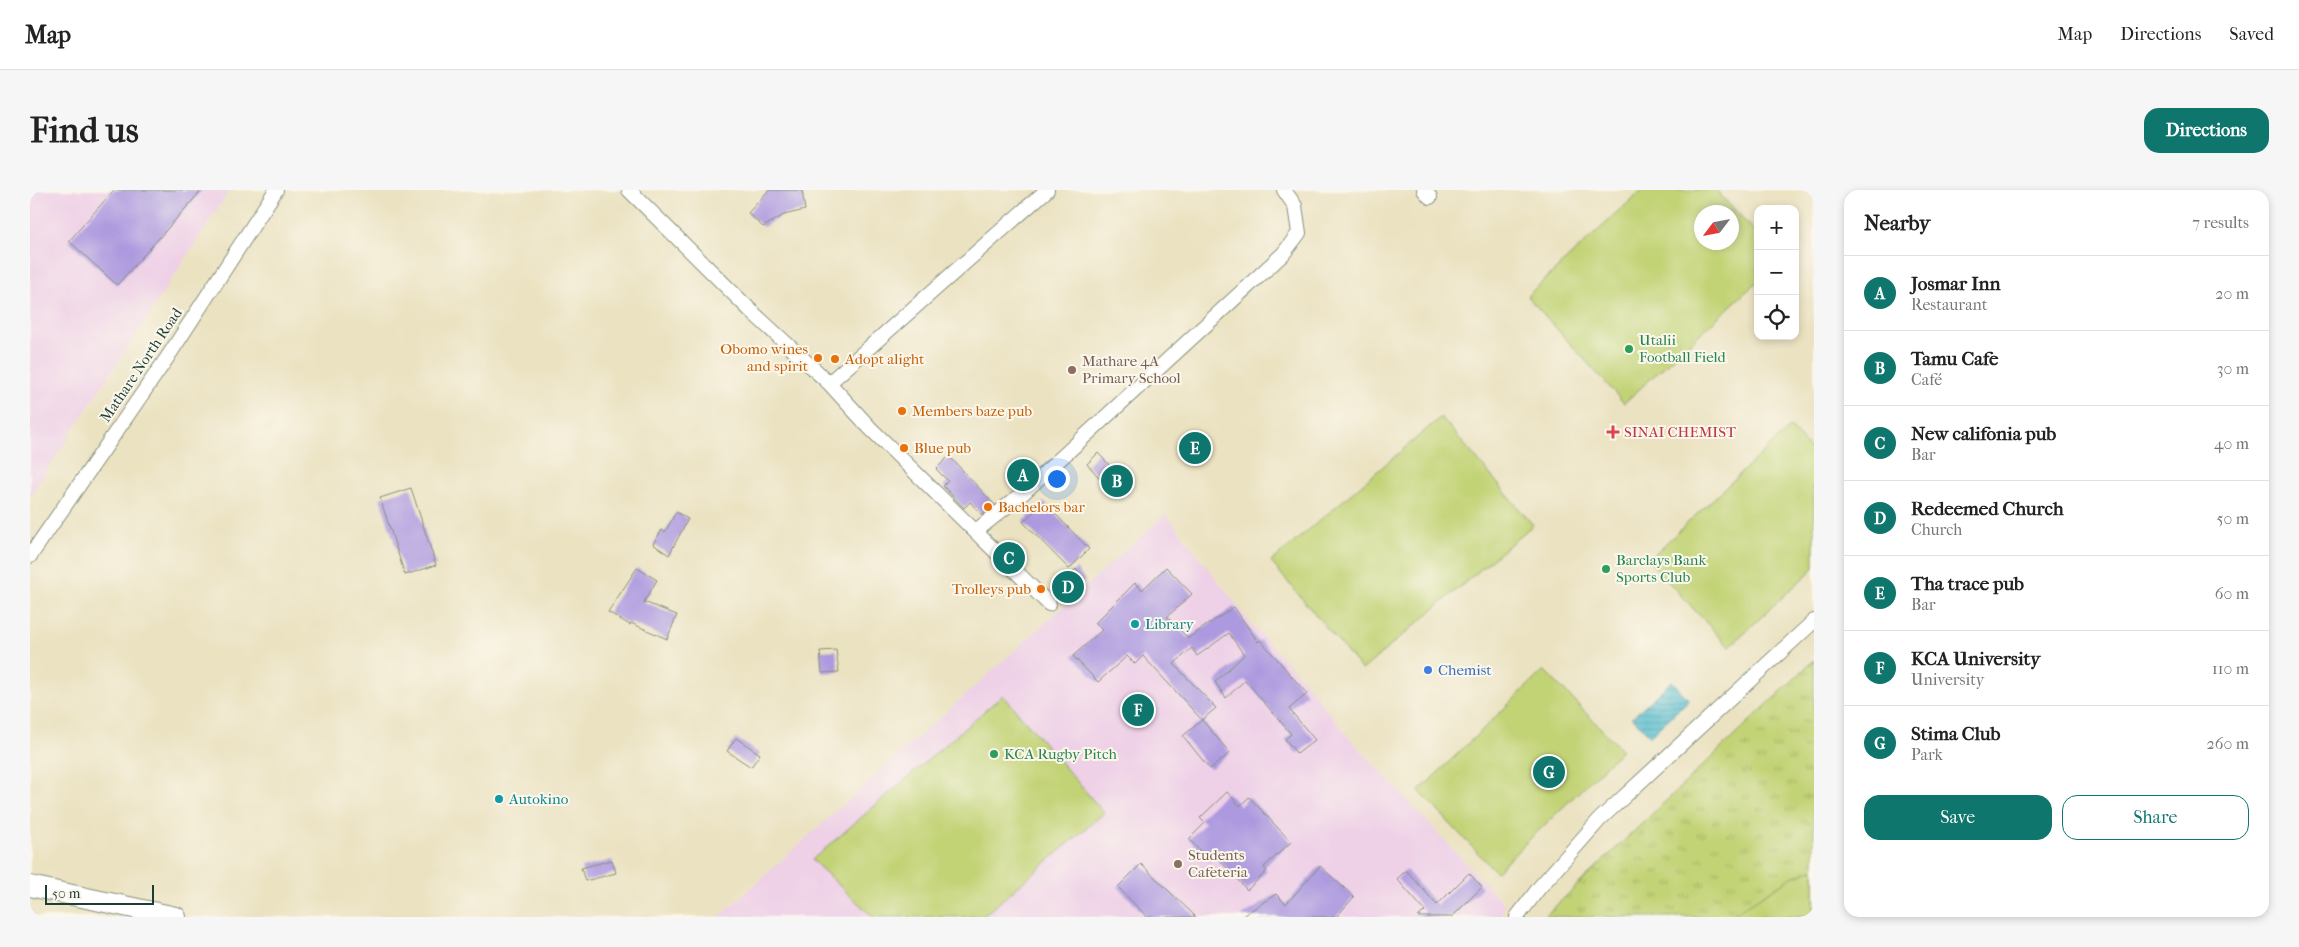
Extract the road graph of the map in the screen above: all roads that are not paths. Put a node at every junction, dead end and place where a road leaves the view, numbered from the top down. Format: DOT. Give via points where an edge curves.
graph roads {
  1 [pos="276,190"];
  2 [pos="629,190"];
  3 [pos="1047,190"];
  4 [pos="1284,190"];
  5 [pos="829,383"];
  6 [pos="976,531"];
  7 [pos="30,556"];
  8 [pos="1049,604"];
  9 [pos="1814,621"];
  10 [pos="30,886"];
  11 [pos="176,917"];
  12 [pos="1517,917"];
  1 -- 7 [label="street, Mathare North Road" via="168,358"];
  2 -- 5 [label="street" via="764,324"];
  3 -- 5 [label="street"];
  4 -- 6 [label="street" via="1295,206 1299,233 1283,254 1023,493"];
  5 -- 6 [label="street" via="870,428"];
  6 -- 8 [label="street"];
  9 -- 12 [label="street" via="1600,819"];
  10 -- 11 [label="main road"];
}
